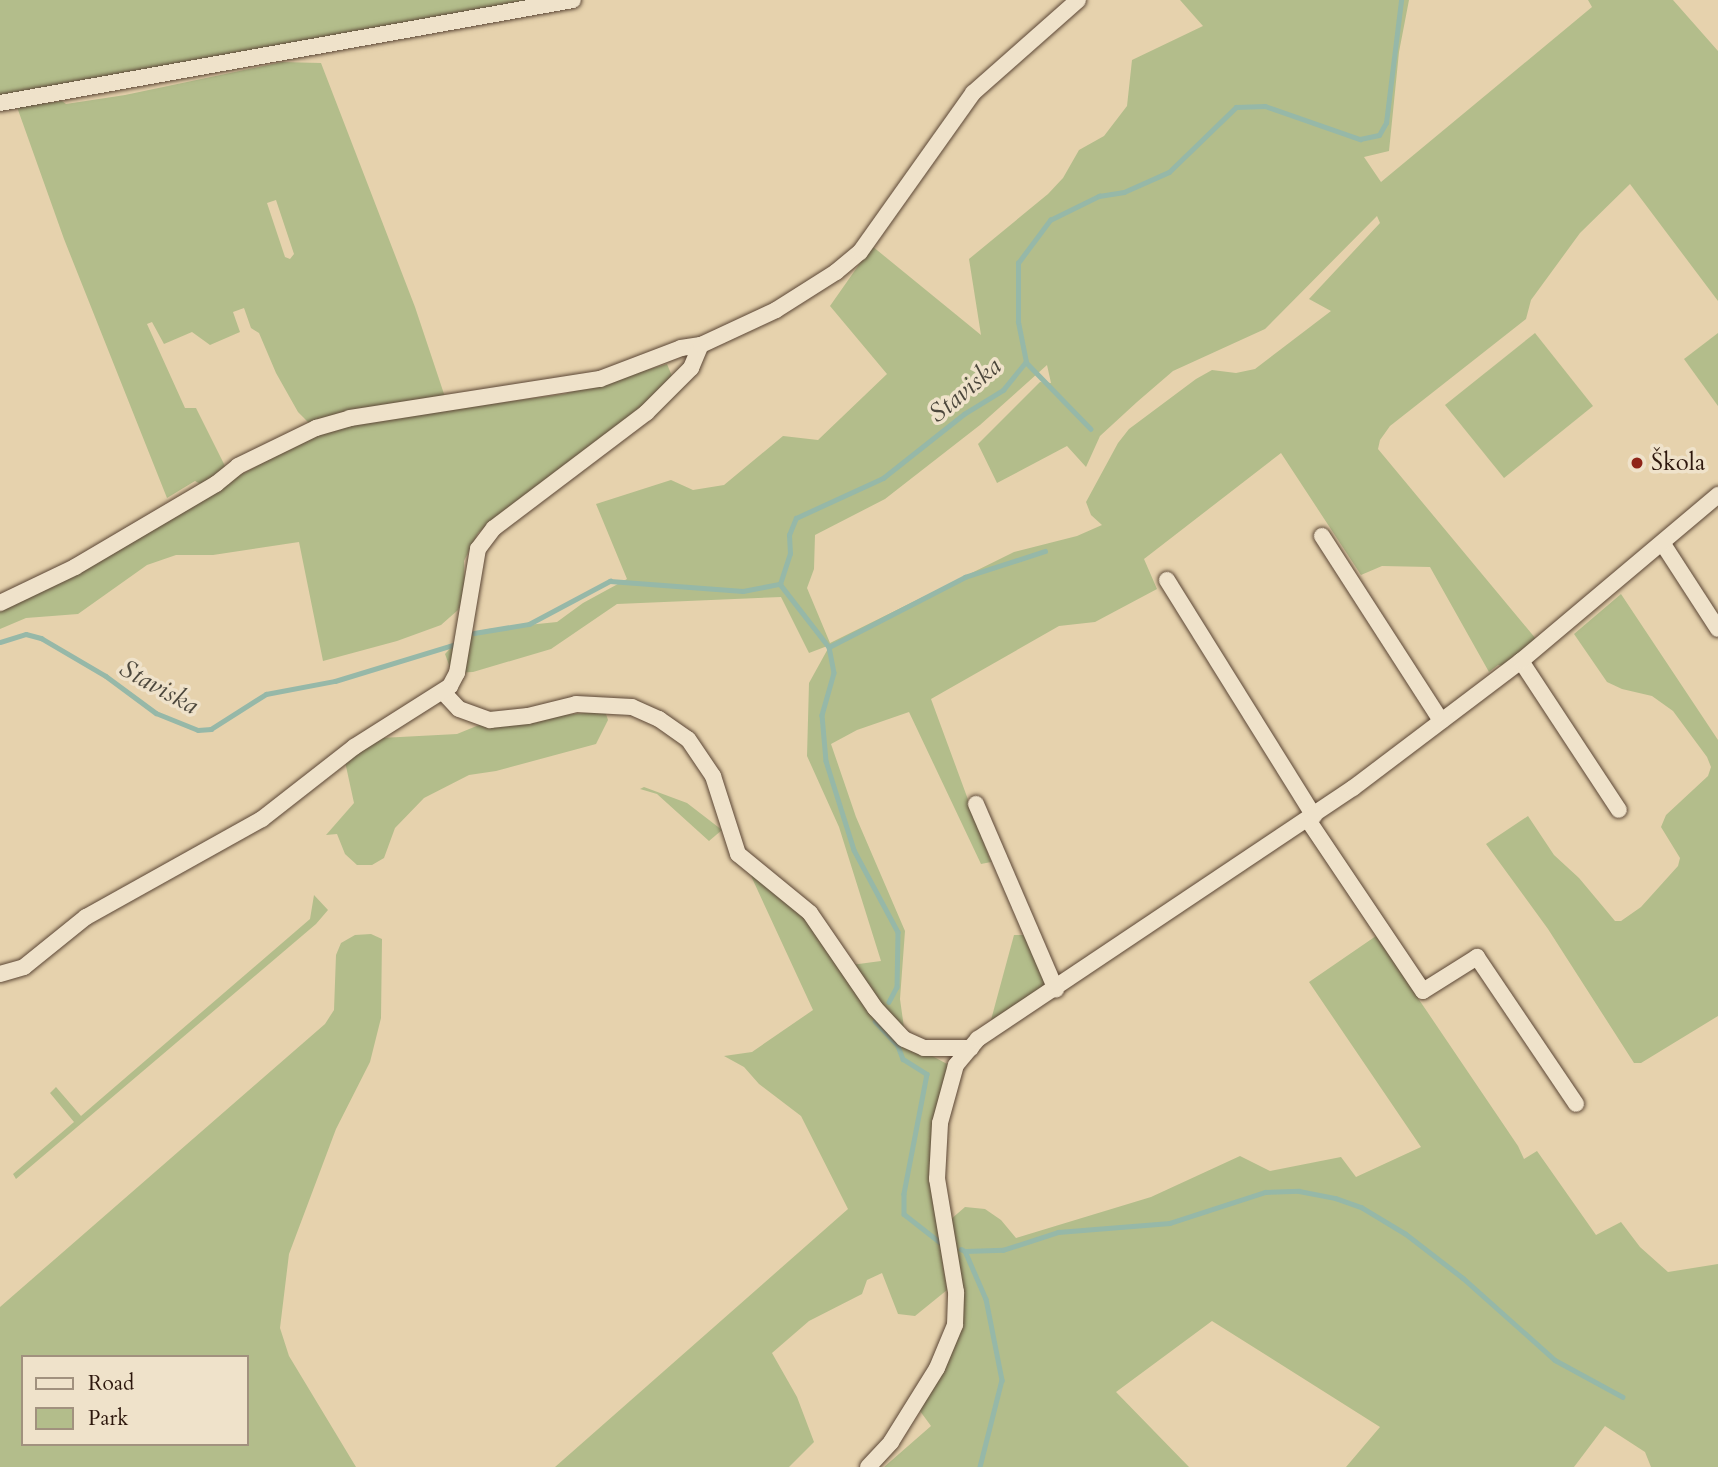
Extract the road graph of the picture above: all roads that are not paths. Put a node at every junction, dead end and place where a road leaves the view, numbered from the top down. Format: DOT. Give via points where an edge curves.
graph roads {
  1 [pos="573,0"];
  2 [pos="1078,0"];
  3 [pos="0,103"];
  4 [pos="701,345"];
  5 [pos="1718,495"];
  6 [pos="1322,536"];
  7 [pos="1663,544"];
  8 [pos="1167,580"];
  9 [pos="0,603"];
  10 [pos="1718,629"];
  11 [pos="1521,661"];
  12 [pos="443,692"];
  13 [pos="1441,721"];
  14 [pos="976,804"];
  15 [pos="1619,810"];
  16 [pos="1311,818"];
  17 [pos="0,974"];
  18 [pos="1056,990"];
  19 [pos="971,1048"];
  20 [pos="1576,1104"];
  21 [pos="868,1467"];
  1 -- 3 [label="street"];
  2 -- 4 [label="street" via="973,93 860,252 776,310"];
  4 -- 9 [label="street" via="681,348 600,379 351,418 316,428 238,466 216,484 75,567"];
  4 -- 12 [label="street" via="691,368 646,413 494,528 478,549 457,673"];
  5 -- 7 [label="street"];
  6 -- 13 [label="street"];
  7 -- 10 [label="street"];
  7 -- 11 [label="street"];
  8 -- 16 [label="street"];
  11 -- 13 [label="street"];
  11 -- 15 [label="street"];
  12 -- 17 [label="street" via="354,747 262,818 86,917 24,967"];
  12 -- 19 [label="street" via="459,709 490,720 576,704 632,707 688,738 713,776 738,854 810,913 875,1008 904,1038 924,1048"];
  13 -- 16 [label="street"];
  14 -- 18 [label="street"];
  16 -- 18 [label="street"];
  16 -- 20 [label="street" via="1423,991 1477,957"];
  18 -- 19 [label="street"];
  19 -- 21 [label="street" via="956,1066 940,1123 936,1179 956,1292 955,1325 930,1378 891,1442"];
}
